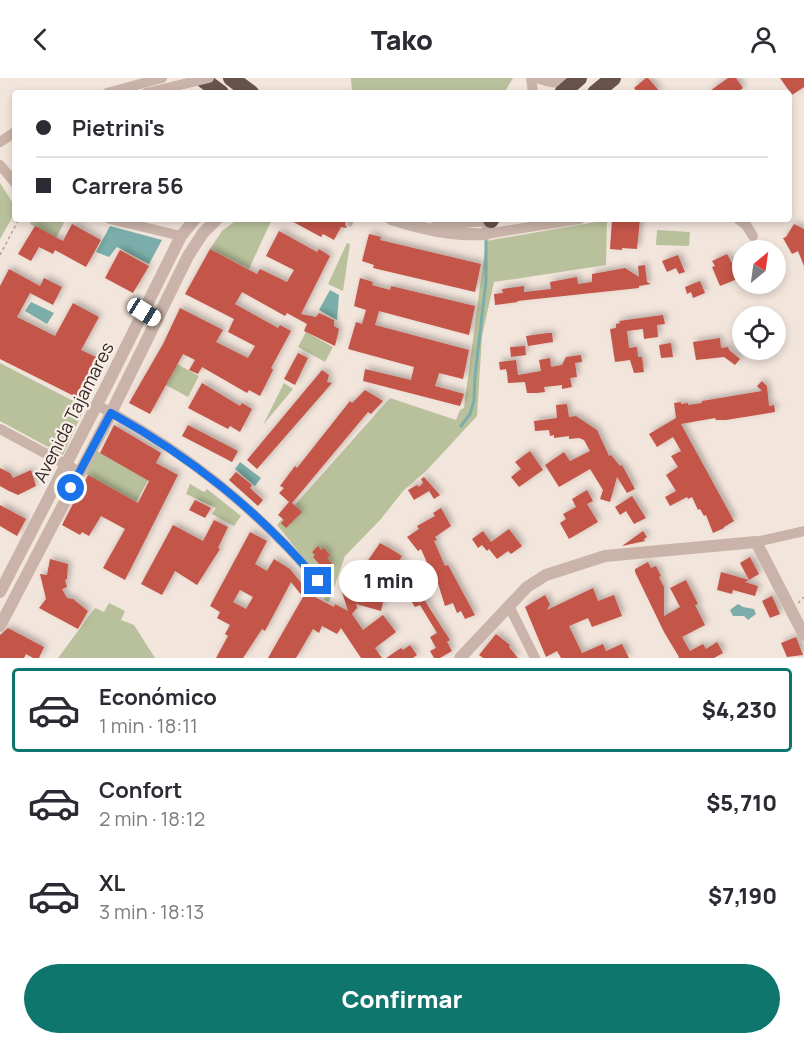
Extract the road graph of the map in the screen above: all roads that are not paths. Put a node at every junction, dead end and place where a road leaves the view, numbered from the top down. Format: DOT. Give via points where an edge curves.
graph roads {
  1 [pos="162,78"];
  2 [pos="201,78"];
  3 [pos="210,78"];
  4 [pos="231,78"];
  5 [pos="537,78"];
  6 [pos="571,78"];
  7 [pos="579,78"];
  8 [pos="613,78"];
  9 [pos="118,90"];
  10 [pos="159,90"];
  11 [pos="217,90"];
  12 [pos="247,90"];
  13 [pos="565,90"];
  14 [pos="599,90"];
  15 [pos="0,165"];
  16 [pos="12,179"];
  17 [pos="123,222"];
  18 [pos="193,222"];
  19 [pos="215,222"];
  20 [pos="402,222"];
  21 [pos="459,222"];
  22 [pos="518,222"];
  23 [pos="742,222"];
  24 [pos="491,223"];
  25 [pos="181,236"];
  26 [pos="750,239"];
  27 [pos="130,305"];
  28 [pos="144,312"];
  29 [pos="156,320"];
  30 [pos="97,405"];
  31 [pos="111,413"];
  32 [pos="0,429"];
  33 [pos="66,465"];
  34 [pos="80,472"];
  35 [pos="804,531"];
  36 [pos="756,542"];
  37 [pos="318,581"];
  38 [pos="0,592"];
  39 [pos="509,606"];
  40 [pos="0,626"];
  41 [pos="804,635"];
  42 [pos="460,658"];
  43 [pos="535,658"];
  1 -- 9 [label="street"];
  2 -- 11 [label="highway"];
  3 -- 10 [label="street, bridge"];
  4 -- 12 [label="highway"];
  5 -- 6 [label="street" via="556,83"];
  7 -- 13 [label="highway"];
  8 -- 14 [label="highway"];
  15 -- 16 [label="street"];
  17 -- 25 [label="street"];
  18 -- 25 [label="street, Avenida Tajamares"];
  19 -- 29 [label="street, Avenida Tajamares" via="195,243"];
  20 -- 24 [label="street" via="446,234"];
  21 -- 24 [label="street"];
  22 -- 24 [label="street"];
  23 -- 26 [label="street"];
  25 -- 28 [label="street, Avenida Tajamares"];
  27 -- 28 [label="lane"];
  28 -- 29 [label="lane"];
  28 -- 30 [label="street, Avenida Tajamares" via="124,342"];
  29 -- 31 [label="street, Avenida Tajamares"];
  30 -- 31 [label="street"];
  30 -- 33 [label="street, Avenida Tajamares"];
  31 -- 34 [label="street, Avenida Tajamares"];
  31 -- 37 [label="street" via="187,459 237,499 280,538"];
  32 -- 33 [label="street"];
  33 -- 34 [label="street"];
  33 -- 38 [label="street, Avenida Tajamares"];
  34 -- 40 [label="street, Avenida Tajamares"];
  35 -- 36 [label="street"];
  36 -- 39 [label="street" via="605,555 546,575 527,587"];
  36 -- 41 [label="street"];
  39 -- 42 [label="street"];
  39 -- 43 [label="street"];
}
